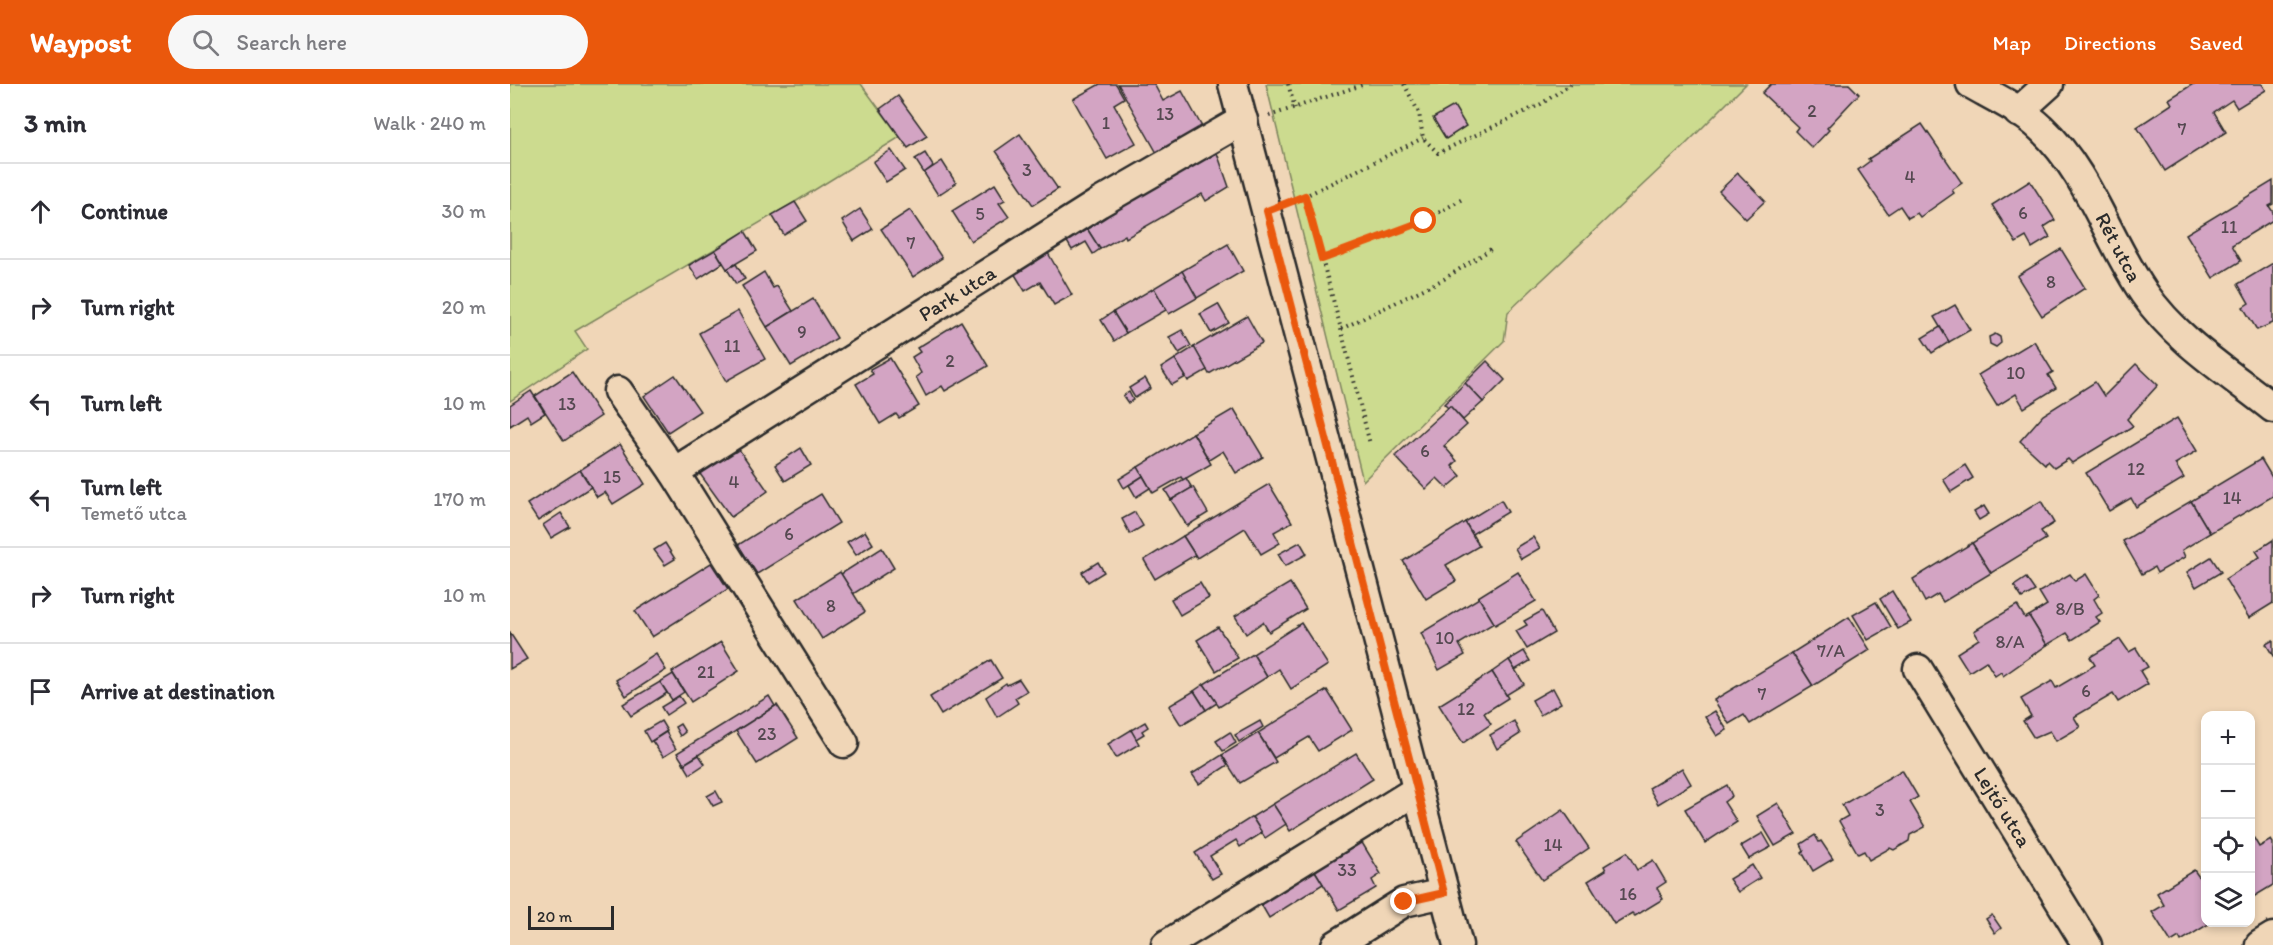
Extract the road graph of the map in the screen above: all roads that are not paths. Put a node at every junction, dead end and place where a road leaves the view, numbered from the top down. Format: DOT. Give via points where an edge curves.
graph roads {
  1 [pos="1233,84"];
  2 [pos="1971,84"];
  3 [pos="2049,84"];
  4 [pos="2018,112"];
  5 [pos="1243,120"];
  6 [pos="618,391"];
  7 [pos="2273,408"];
  8 [pos="674,472"];
  9 [pos="1918,669"];
  10 [pos="844,743"];
  11 [pos="1417,789"];
  12 [pos="1444,893"];
  13 [pos="2273,937"];
  14 [pos="1166,945"];
  15 [pos="1336,945"];
  16 [pos="1458,945"];
  17 [pos="2087,945"];
  18 [pos="2260,945"];
  1 -- 5 [label="street"];
  2 -- 4 [label="street, Rét utca"];
  3 -- 4 [label="street"];
  4 -- 7 [label="street, Rét utca" via="2039,126 2061,149 2084,182 2144,293 2161,314 2186,339"];
  5 -- 8 [label="street, Park utca" via="1089,209"];
  5 -- 11 [label="street"];
  6 -- 8 [label="street"];
  8 -- 10 [label="street"];
  9 -- 17 [label="street, Lejtő utca"];
  11 -- 12 [label="street"];
  11 -- 14 [label="street"];
  12 -- 15 [label="street" via="1404,902"];
  12 -- 16 [label="street"];
  13 -- 18 [label="street"];
}
